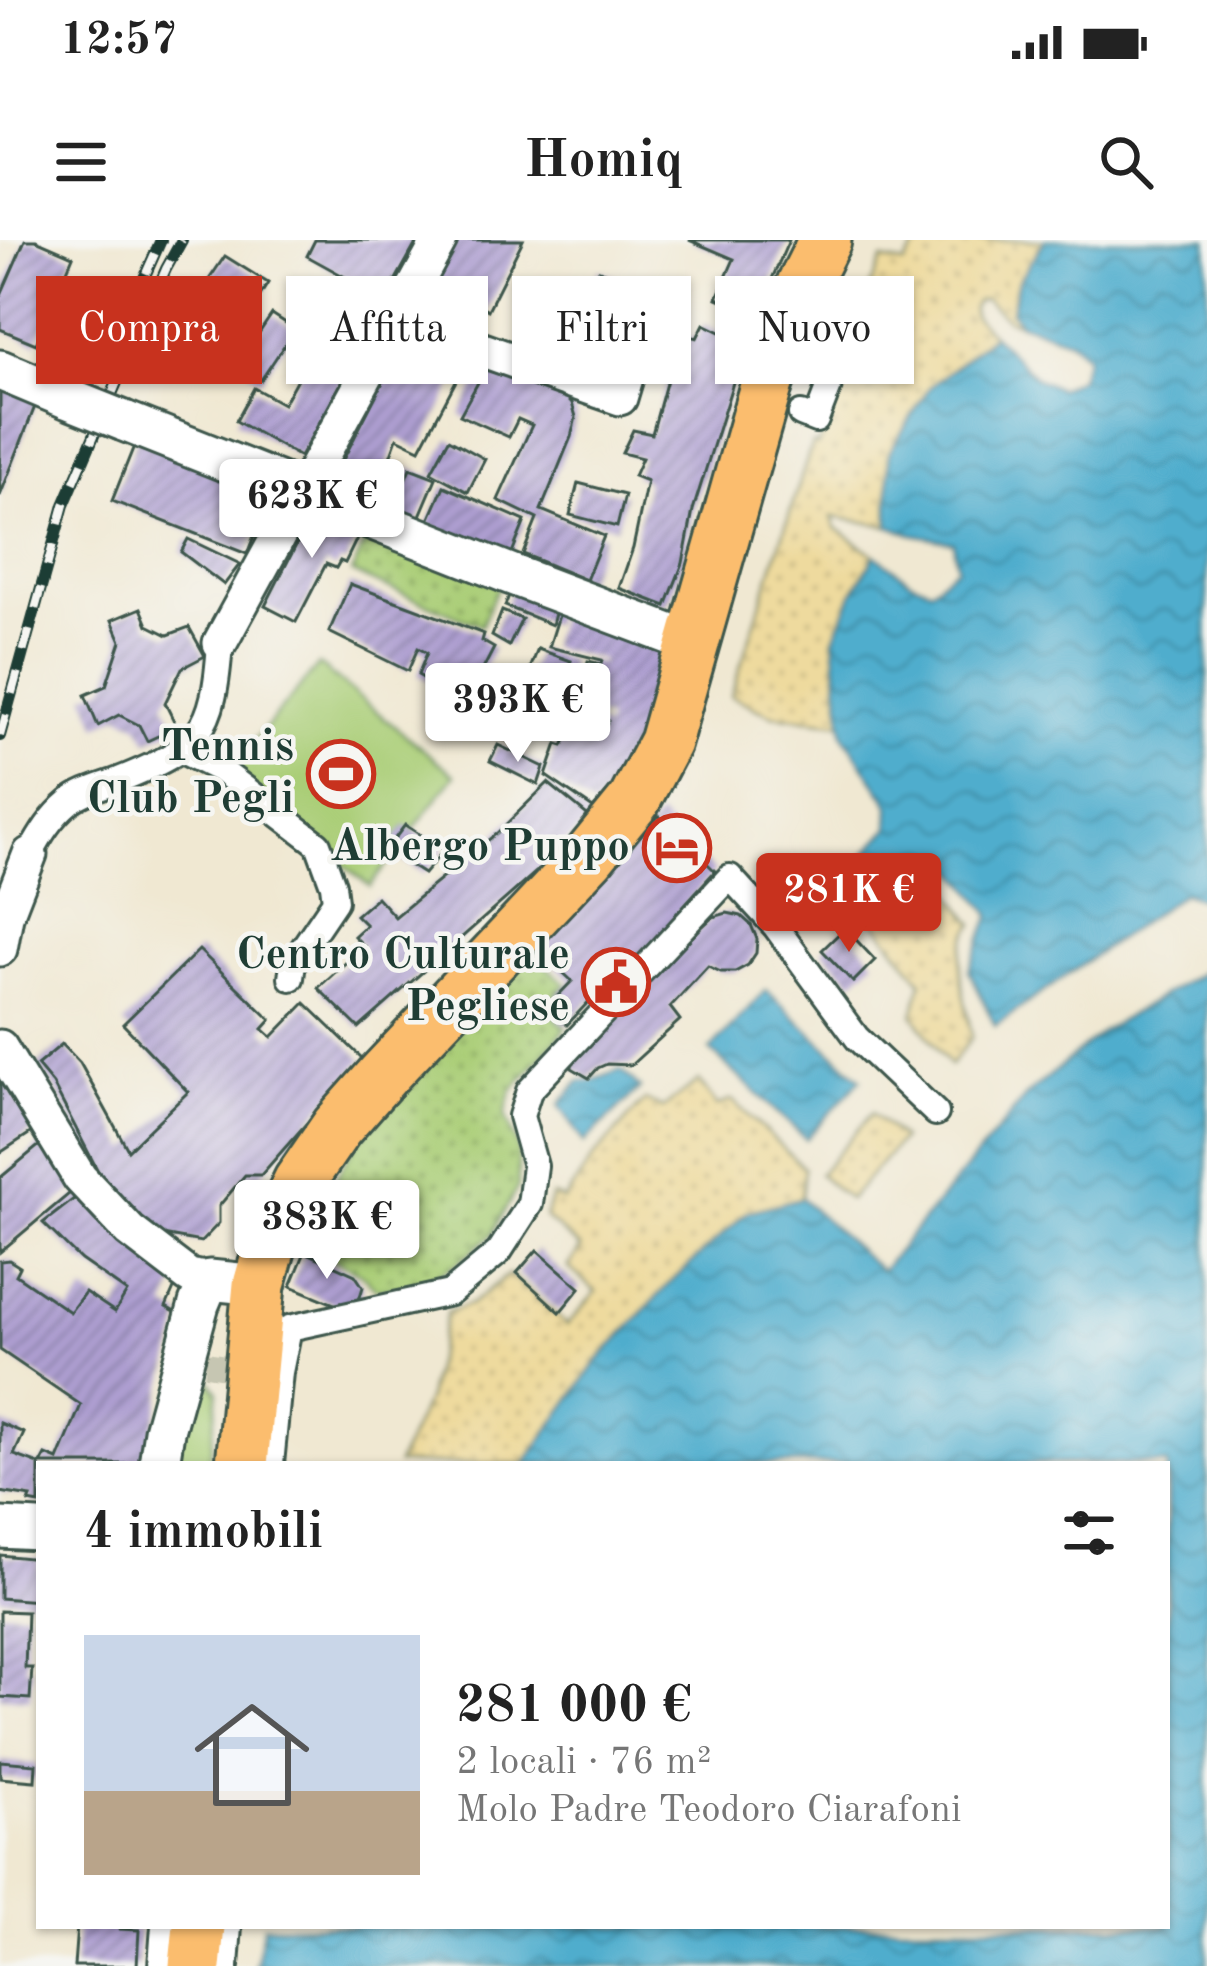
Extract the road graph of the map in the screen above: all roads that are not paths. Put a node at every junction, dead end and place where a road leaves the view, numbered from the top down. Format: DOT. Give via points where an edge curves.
graph roads {
  1 [pos="440,240"];
  2 [pos="825,240"];
  3 [pos="420,276"];
  4 [pos="0,370"];
  5 [pos="362,384"];
  6 [pos="580,384"];
  7 [pos="624,384"];
  8 [pos="830,384"];
  9 [pos="801,414"];
  10 [pos="303,492"];
  11 [pos="220,643"];
  12 [pos="693,643"];
  13 [pos="182,751"];
  14 [pos="30,854"];
  15 [pos="0,949"];
  16 [pos="291,978"];
  17 [pos="0,1047"];
  18 [pos="936,1113"];
  19 [pos="234,1282"];
  20 [pos="159,1461"];
  21 [pos="242,1461"];
  22 [pos="271,1461"];
  23 [pos="0,1528"];
  24 [pos="36,1530"];
  25 [pos="164,1929"];
  26 [pos="199,1929"];
  27 [pos="229,1929"];
  28 [pos="161,1966"];
  29 [pos="195,1966"];
  30 [pos="226,1966"];
  1 -- 3 [label="street"];
  2 -- 12 [label="main road" via="767,382"];
  4 -- 10 [label="street, bridge"];
  5 -- 10 [label="street"];
  6 -- 7 [label="street" via="620,398"];
  8 -- 9 [label="street" via="816,420"];
  10 -- 11 [label="street"];
  10 -- 12 [label="street"];
  11 -- 13 [label="street" via="213,700"];
  12 -- 19 [label="main road" via="665,742 634,801 337,1127 273,1236"];
  13 -- 14 [label="street" via="73,799"];
  13 -- 16 [label="street" via="222,771 318,844 335,901"];
  14 -- 15 [label="street"];
  17 -- 19 [label="street" via="80,1178 130,1231 189,1276"];
  18 -- 22 [label="street" via="857,1038 730,877 529,1091 521,1116 535,1166 530,1204 499,1252 450,1293 348,1323 289,1328"];
  19 -- 20 [label="street" via="199,1304"];
  19 -- 21 [label="main road"];
  23 -- 24 [label="street"];
  25 -- 28 [label="street"];
  26 -- 29 [label="main road"];
  27 -- 30 [label="street"];
}
